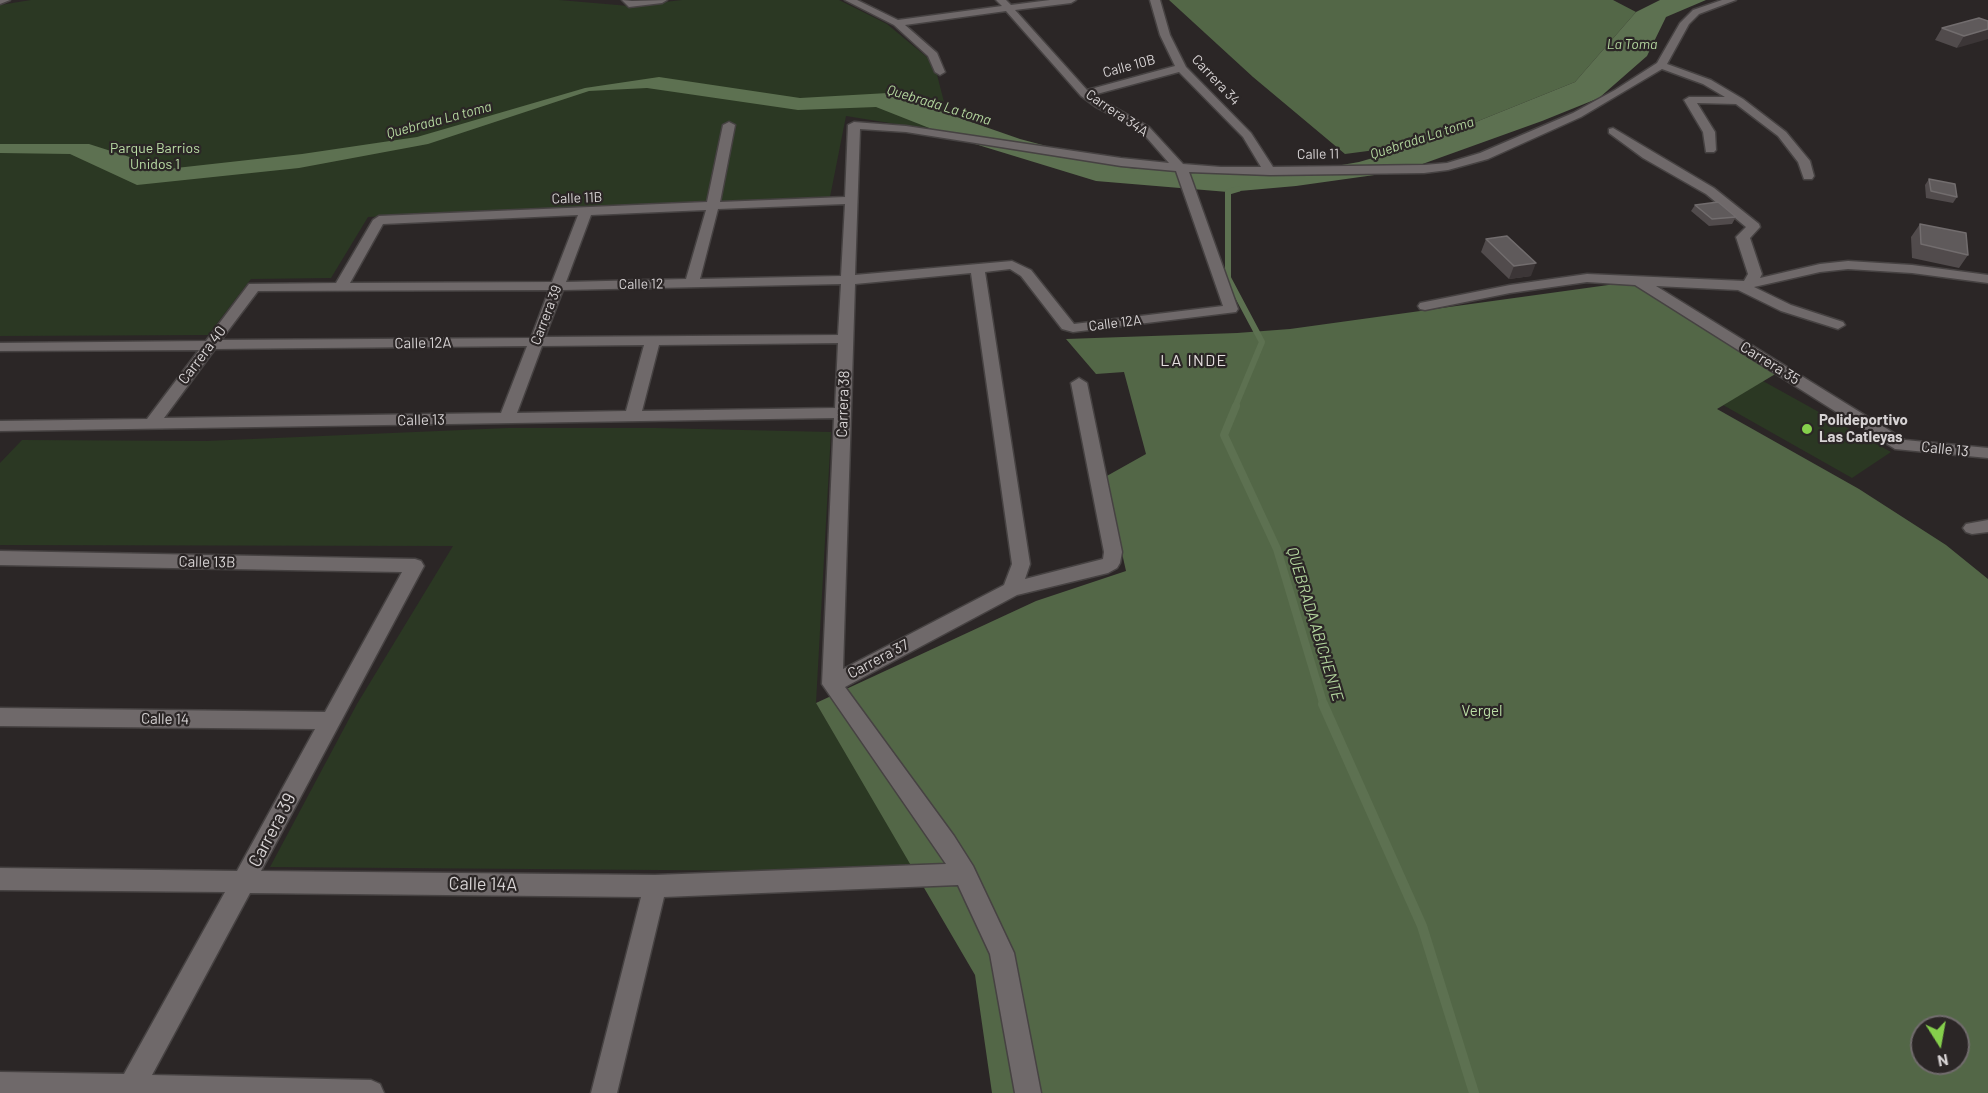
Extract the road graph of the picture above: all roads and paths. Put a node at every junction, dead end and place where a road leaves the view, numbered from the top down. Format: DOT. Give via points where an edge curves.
graph roads {
  1 [pos="5,0"];
  2 [pos="662,0"];
  3 [pos="850,0"];
  4 [pos="1001,0"];
  5 [pos="1071,0"];
  6 [pos="1155,0"];
  7 [pos="1731,0"];
  8 [pos="0,1"];
  9 [pos="628,2"];
  10 [pos="1010,9"];
  11 [pos="897,23"];
  12 [pos="1661,65"];
  13 [pos="1182,68"];
  14 [pos="940,72"];
  15 [pos="1085,94"];
  16 [pos="1739,101"];
  17 [pos="729,125"];
  18 [pos="854,125"];
  19 [pos="1613,131"];
  20 [pos="1710,150"];
  21 [pos="1180,168"];
  22 [pos="1270,171"];
  23 [pos="1808,176"];
  24 [pos="851,200"];
  25 [pos="712,206"];
  26 [pos="586,212"];
  27 [pos="977,267"];
  28 [pos="1026,273"];
  29 [pos="1988,279"];
  30 [pos="848,280"];
  31 [pos="1638,281"];
  32 [pos="692,283"];
  33 [pos="342,285"];
  34 [pos="1745,285"];
  35 [pos="558,286"];
  36 [pos="254,287"];
  37 [pos="1425,306"];
  38 [pos="1231,309"];
  39 [pos="1838,324"];
  40 [pos="846,339"];
  41 [pos="653,341"];
  42 [pos="536,342"];
  43 [pos="210,345"];
  44 [pos="0,347"];
  45 [pos="1079,383"];
  46 [pos="842,412"];
  47 [pos="633,416"];
  48 [pos="507,418"];
  49 [pos="151,424"];
  50 [pos="0,426"];
  51 [pos="1901,445"];
  52 [pos="1988,453"];
  53 [pos="0,558"];
  54 [pos="415,566"];
  55 [pos="1012,589"];
  56 [pos="832,684"];
  57 [pos="0,717"];
  58 [pos="330,721"];
  59 [pos="965,874"];
  60 [pos="0,879"];
  61 [pos="244,881"];
  62 [pos="655,886"];
  63 [pos="0,1085"];
  64 [pos="129,1090"];
  65 [pos="371,1093"];
  66 [pos="604,1093"];
  67 [pos="1028,1093"];
  1 -- 8 [label="street"];
  2 -- 9 [label="street"];
  3 -- 11 [label="street"];
  4 -- 10 [label="street, Carrera 34A"];
  5 -- 10 [label="street"];
  6 -- 13 [label="street, Carrera 34" via="1165,34"];
  7 -- 12 [label="street, Calle 11" via="1696,12 1685,23"];
  10 -- 11 [label="street"];
  10 -- 15 [label="street, Carrera 34A"];
  11 -- 14 [label="street" via="933,55"];
  12 -- 16 [label="street" via="1707,82"];
  12 -- 22 [label="street, Calle 11" via="1577,115 1484,156 1448,166"];
  13 -- 15 [label="street, Calle 10B"];
  13 -- 22 [label="street, Carrera 34" via="1248,135"];
  15 -- 21 [label="street, Carrera 34A" via="1145,129"];
  16 -- 20 [label="street" via="1689,100 1709,132"];
  16 -- 23 [label="street" via="1782,134 1804,161"];
  17 -- 25 [label="street"];
  18 -- 21 [label="street, Calle 11"];
  18 -- 24 [label="street, Carrera 38"];
  19 -- 34 [label="street" via="1710,191 1754,227 1743,237 1755,274"];
  21 -- 22 [label="street, Calle 11"];
  21 -- 38 [label="street, Carrera 34A"];
  24 -- 25 [label="street, Calle 11B"];
  24 -- 30 [label="street, Carrera 38"];
  25 -- 26 [label="street, Calle 11B"];
  25 -- 32 [label="street"];
  26 -- 33 [label="street, Calle 11B" via="379,220"];
  26 -- 35 [label="street, Carrera 39"];
  27 -- 28 [label="street, Calle 12" via="1012,265"];
  27 -- 30 [label="street, Calle 12"];
  27 -- 55 [label="street" via="1021,564"];
  28 -- 38 [label="street, Calle 12A" via="1067,326 1073,328"];
  29 -- 34 [label="street" via="1848,265"];
  30 -- 32 [label="street, Calle 12"];
  30 -- 40 [label="street, Carrera 38"];
  31 -- 34 [label="street"];
  31 -- 37 [label="street" via="1587,279"];
  31 -- 51 [label="street, Carrera 35"];
  32 -- 35 [label="street, Calle 12"];
  33 -- 35 [label="street, Calle 12"];
  33 -- 36 [label="street, Calle 12"];
  34 -- 39 [label="street" via="1786,308"];
  35 -- 42 [label="street, Carrera 39"];
  36 -- 43 [label="street, Carrera 40"];
  40 -- 41 [label="street, Calle 12A"];
  40 -- 46 [label="street, Carrera 38"];
  41 -- 42 [label="street, Calle 12A"];
  41 -- 47 [label="street"];
  42 -- 43 [label="street, Calle 12A"];
  42 -- 48 [label="street, Carrera 39"];
  43 -- 44 [label="street, Calle 12A"];
  43 -- 49 [label="street, Carrera 40"];
  45 -- 55 [label="street, Carrera 37" via="1113,552 1111,563"];
  46 -- 47 [label="street, Calle 13"];
  46 -- 56 [label="street, Carrera 38"];
  47 -- 48 [label="street, Calle 13"];
  48 -- 49 [label="street, Calle 13"];
  49 -- 50 [label="street, Calle 13"];
  51 -- 52 [label="street, Calle 13"];
  53 -- 54 [label="street, Calle 13B"];
  54 -- 58 [label="street, Carrera 39"];
  55 -- 56 [label="street, Carrera 37"];
  56 -- 59 [label="street, Carrera 37"];
  57 -- 58 [label="street, Calle 14"];
  58 -- 61 [label="street, Carrera 39"];
  59 -- 62 [label="street, Calle 14A"];
  59 -- 67 [label="street, Carrera 37" via="1002,953"];
  60 -- 61 [label="street, Calle 14A"];
  61 -- 62 [label="street, Calle 14A"];
  61 -- 64 [label="street, Carrera 39"];
  62 -- 66 [label="street"];
  63 -- 64 [label="street"];
  64 -- 65 [label="street"];
}
